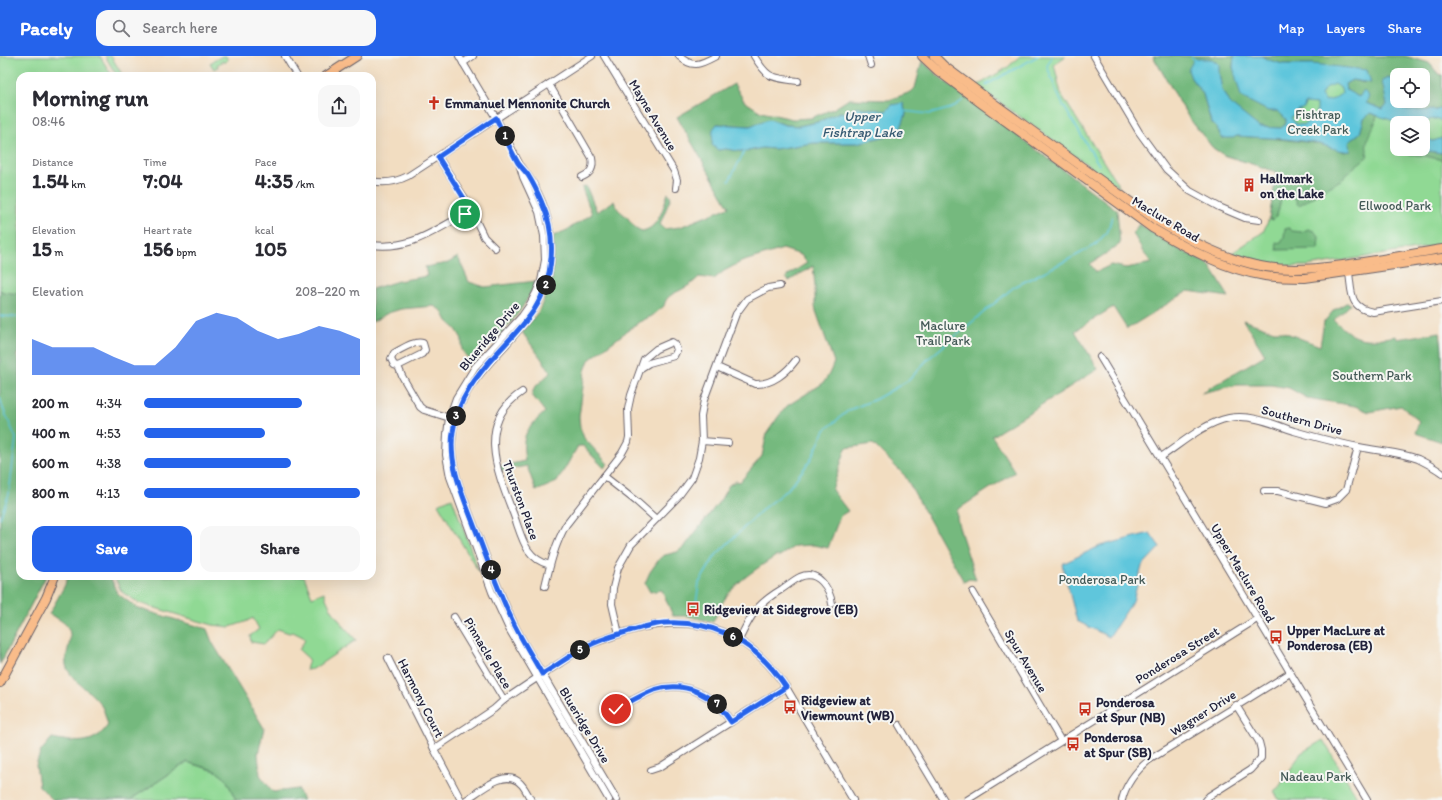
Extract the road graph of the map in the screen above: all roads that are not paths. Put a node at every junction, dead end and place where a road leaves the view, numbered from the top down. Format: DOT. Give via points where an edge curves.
graph roads {
  1 [pos="285,56"];
  2 [pos="357,56"];
  3 [pos="459,56"];
  4 [pos="473,56"];
  5 [pos="592,56"];
  6 [pos="604,56"];
  7 [pos="679,56"];
  8 [pos="716,56"];
  9 [pos="754,56"];
  10 [pos="868,56"];
  11 [pos="922,56"];
  12 [pos="934,56"];
  13 [pos="1094,56"];
  14 [pos="463,63"];
  15 [pos="872,65"];
  16 [pos="295,72"];
  17 [pos="332,72"];
  18 [pos="798,81"];
  19 [pos="549,84"];
  20 [pos="496,118"];
  21 [pos="438,157"];
  22 [pos="582,177"];
  23 [pos="376,181"];
  24 [pos="676,188"];
  25 [pos="472,211"];
  26 [pos="1259,220"];
  27 [pos="376,245"];
  28 [pos="495,248"];
  29 [pos="1442,249"];
  30 [pos="1386,258"];
  31 [pos="1442,258"];
  32 [pos="1348,273"];
  33 [pos="780,286"];
  34 [pos="1442,301"];
  35 [pos="1100,357"];
  36 [pos="796,360"];
  37 [pos="398,366"];
  38 [pos="717,367"];
  39 [pos="641,368"];
  40 [pos="522,392"];
  41 [pos="452,419"];
  42 [pos="702,441"];
  43 [pos="728,443"];
  44 [pos="1358,447"];
  45 [pos="1161,457"];
  46 [pos="1442,473"];
  47 [pos="604,476"];
  48 [pos="1264,491"];
  49 [pos="656,519"];
  50 [pos="550,565"];
  51 [pos="53,580"];
  52 [pos="545,586"];
  53 [pos="973,592"];
  54 [pos="832,604"];
  55 [pos="454,617"];
  56 [pos="1257,618"];
  57 [pos="619,634"];
  58 [pos="739,640"];
  59 [pos="388,658"];
  60 [pos="1290,672"];
  61 [pos="540,676"];
  62 [pos="0,684"];
  63 [pos="786,687"];
  64 [pos="504,700"];
  65 [pos="1236,705"];
  66 [pos="616,709"];
  67 [pos="731,722"];
  68 [pos="899,725"];
  69 [pos="1061,741"];
  70 [pos="434,749"];
  71 [pos="651,770"];
  72 [pos="461,800"];
  73 [pos="466,800"];
  74 [pos="531,800"];
  75 [pos="609,800"];
  76 [pos="617,800"];
  77 [pos="853,800"];
  78 [pos="944,800"];
  79 [pos="967,800"];
  80 [pos="1122,800"];
  81 [pos="1205,800"];
  82 [pos="1367,800"];
  1 -- 16 [label="street"];
  2 -- 17 [label="main road"];
  3 -- 14 [label="street, Blueridge Drive"];
  4 -- 14 [label="street"];
  5 -- 19 [label="street"];
  6 -- 24 [label="street, Mayne Avenue" via="674,171"];
  7 -- 8 [label="street" via="689,64 698,64"];
  9 -- 18 [label="street" via="768,75"];
  10 -- 15 [label="street"];
  11 -- 32 [label="main road, Maclure Road" via="938,71 1112,200 1178,243 1220,262 1264,276 1305,278"];
  12 -- 30 [label="main road, Maclure Road" via="995,104 1157,221 1205,247 1246,263 1289,270"];
  13 -- 26 [label="street" via="1139,132 1166,169 1190,191 1219,207 1245,218"];
  14 -- 20 [label="street, Blueridge Drive"];
  19 -- 20 [label="street"];
  19 -- 22 [label="street" via="592,158 592,170"];
  20 -- 21 [label="street"];
  20 -- 41 [label="street, Blueridge Drive" via="519,163 539,212 545,260 536,293 522,316 465,381 456,398"];
  21 -- 23 [label="street" via="398,181"];
  21 -- 25 [label="street"];
  25 -- 27 [label="street" via="415,241 396,245"];
  25 -- 28 [label="street" via="484,237"];
  29 -- 30 [label="main road, Maclure Road"];
  30 -- 32 [label="main road" via="1378,264 1354,268"];
  31 -- 32 [label="main road, Maclure Road"];
  32 -- 34 [label="street" via="1352,297 1363,310 1373,312"];
  33 -- 38 [label="street" via="758,293 741,306 732,322"];
  35 -- 45 [label="street, Upper Maclure Road"];
  36 -- 38 [label="street" via="788,370 762,384 756,384"];
  37 -- 37 [label="street" via="422,354 423,344 415,343 394,353 391,359"];
  37 -- 41 [label="street" via="420,407"];
  38 -- 42 [label="street" via="704,400 701,416"];
  39 -- 39 [label="street, Thurston Place" via="674,356 677,350 675,344 669,342 656,349 644,359"];
  39 -- 47 [label="street, Thurston Place" via="628,409 628,442"];
  40 -- 50 [label="street, Thurston Place" via="512,398 499,417 495,428 493,452 500,481 526,547 536,559"];
  41 -- 61 [label="street, Blueridge Drive" via="447,434 446,455 456,496 492,592 509,629"];
  42 -- 43 [label="street"];
  42 -- 49 [label="street" via="692,478 678,497"];
  44 -- 45 [label="street, Southern Drive" via="1261,420 1230,418 1215,422"];
  44 -- 46 [label="street, Southern Drive" via="1420,460"];
  44 -- 48 [label="street" via="1346,490 1337,499 1326,503 1278,491"];
  45 -- 56 [label="street, Upper Maclure Road"];
  47 -- 49 [label="street"];
  47 -- 50 [label="street, Thurston Place" via="566,525"];
  49 -- 57 [label="street" via="629,549 615,577 612,604"];
  50 -- 52 [label="street, Thurston Place"];
  51 -- 62 [label="main road"];
  53 -- 69 [label="street, Spur Avenue"];
  54 -- 58 [label="street" via="830,594 818,577 799,577 766,599 755,611"];
  55 -- 64 [label="street, Pinnacle Place"];
  56 -- 60 [label="street, Upper Maclure Road"];
  56 -- 69 [label="street, Ponderosa Street"];
  57 -- 58 [label="street" via="664,623 686,623 724,632"];
  57 -- 61 [label="street" via="585,647"];
  58 -- 63 [label="street" via="765,660"];
  59 -- 70 [label="street, Harmony Court"];
  60 -- 65 [label="street, Wagner Drive"];
  60 -- 82 [label="street, Upper Maclure Road"];
  61 -- 64 [label="street"];
  61 -- 75 [label="street, Blueridge Drive"];
  61 -- 76 [label="street, Blueridge Drive"];
  63 -- 67 [label="street"];
  63 -- 77 [label="street"];
  64 -- 70 [label="street"];
  65 -- 80 [label="street, Wagner Drive" via="1149,760 1134,775"];
  65 -- 81 [label="street" via="1259,742 1260,758 1250,770"];
  66 -- 67 [label="street" via="654,690 674,687 702,693 714,700"];
  67 -- 71 [label="street" via="660,767"];
  68 -- 78 [label="street"];
  69 -- 79 [label="street, Ponderosa Street"];
  70 -- 72 [label="street, Harmony Court"];
  73 -- 74 [label="street" via="506,777 514,778 521,784"];
}
